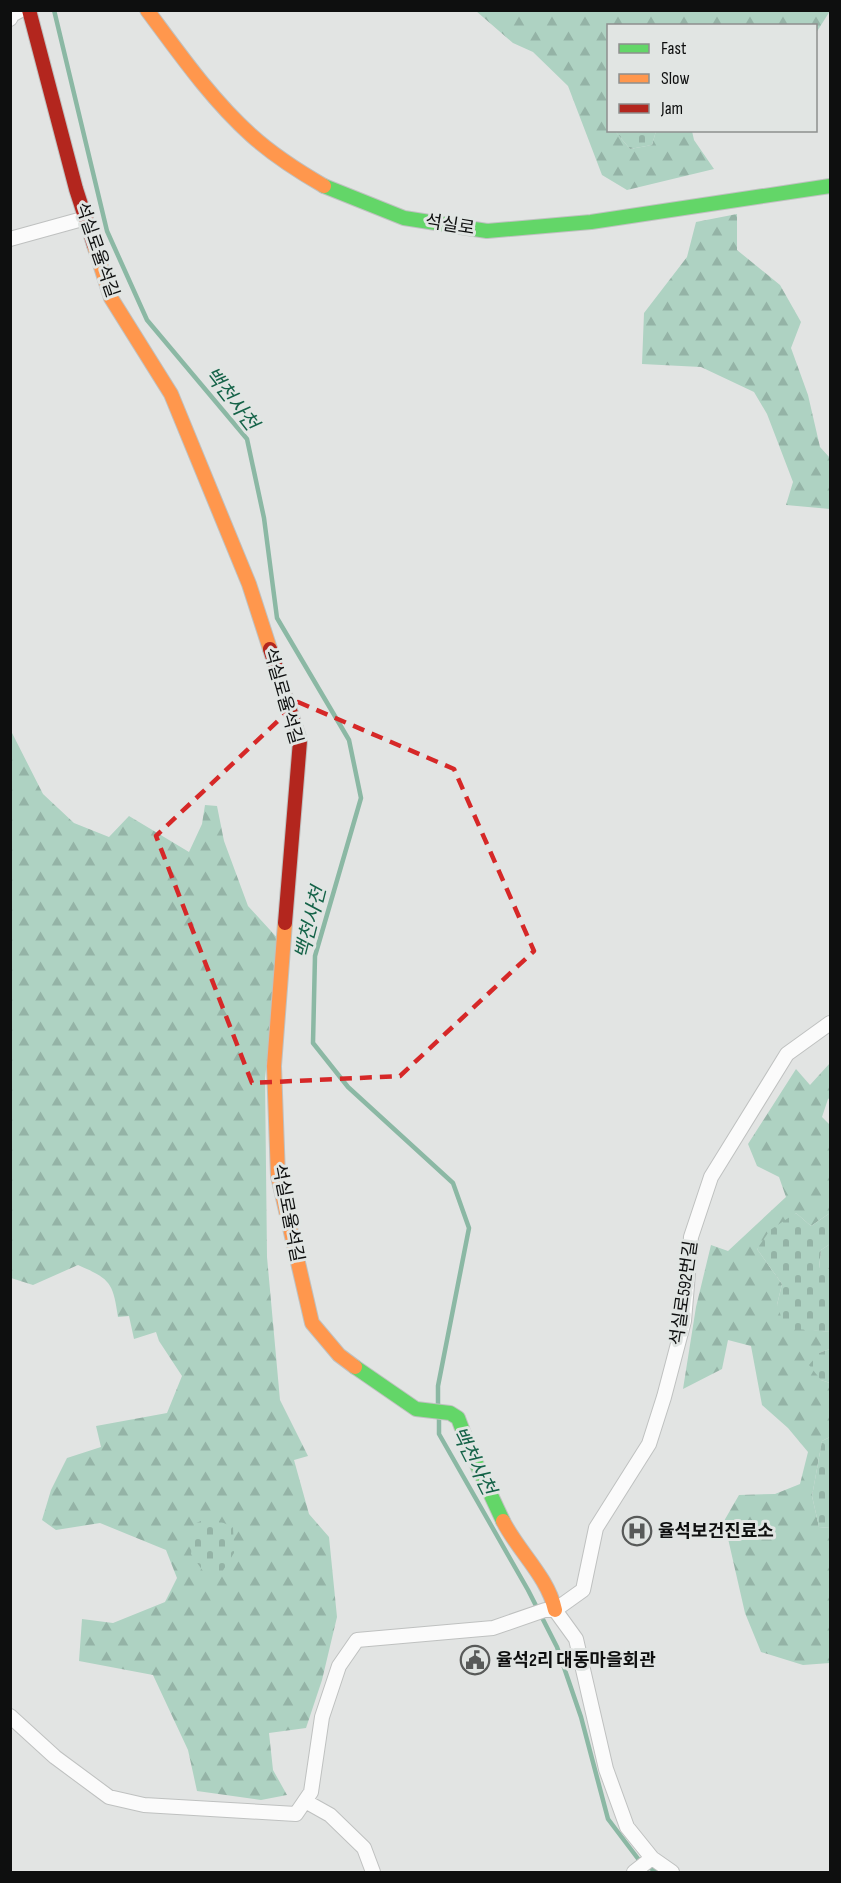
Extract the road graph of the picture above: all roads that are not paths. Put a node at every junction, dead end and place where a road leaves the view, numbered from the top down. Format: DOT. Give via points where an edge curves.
graph roads {
  1 [pos="21,10"];
  2 [pos="28,10"];
  3 [pos="147,10"];
  4 [pos="10,19"];
  5 [pos="831,186"];
  6 [pos="86,219"];
  7 [pos="10,239"];
  8 [pos="831,1023"];
  9 [pos="550,1610"];
  10 [pos="10,1716"];
  11 [pos="305,1802"];
  12 [pos="651,1860"];
  13 [pos="636,1871"];
  14 [pos="372,1872"];
  15 [pos="672,1872"];
  1 -- 4 [label="street"];
  2 -- 6 [label="street, 석실로율석길"];
  3 -- 5 [label="street, 석실로" via="197,77 251,135 296,170 329,189 404,218 487,231 591,222"];
  6 -- 7 [label="street"];
  6 -- 9 [label="street, 석실로율석길" via="111,298 171,394 249,584 300,741 274,1066 278,1176 312,1323 339,1355 416,1409 450,1413 458,1418 509,1533 552,1596"];
  8 -- 9 [label="street, 석실로592번길" via="787,1054 711,1177 691,1237 684,1321 649,1444 596,1528 583,1590"];
  9 -- 11 [label="street, 석실로592번길" via="493,1628 357,1640 339,1666 322,1717 312,1792"];
  9 -- 12 [label="street" via="576,1639 606,1769 627,1827"];
  10 -- 11 [label="street" via="108,1797 144,1805 296,1814"];
  11 -- 14 [label="street" via="330,1815 364,1848"];
  12 -- 13 [label="street"];
  12 -- 15 [label="street"];
}
